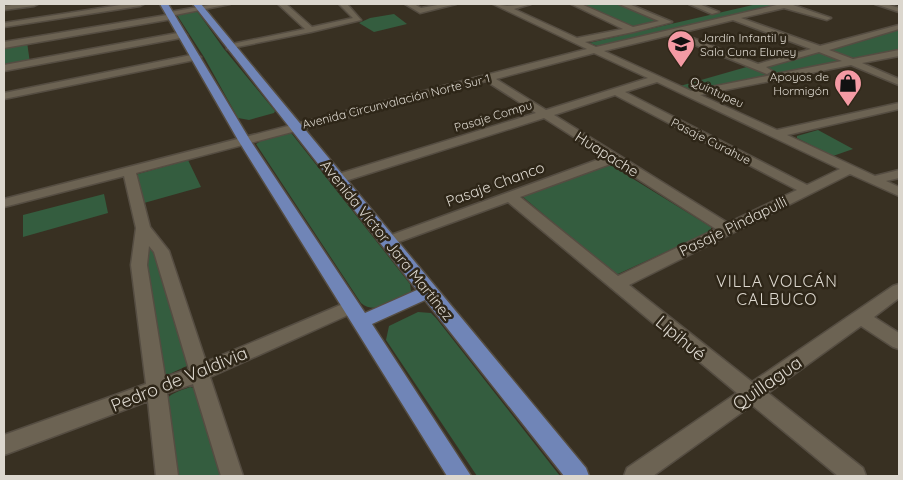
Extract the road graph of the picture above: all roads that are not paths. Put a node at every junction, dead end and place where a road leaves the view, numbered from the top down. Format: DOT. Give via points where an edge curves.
graph roads {
  1 [pos="34,4"];
  2 [pos="140,4"];
  3 [pos="226,4"];
  4 [pos="282,4"];
  5 [pos="343,4"];
  6 [pos="409,4"];
  7 [pos="452,4"];
  8 [pos="497,4"];
  9 [pos="527,4"];
  10 [pos="575,4"];
  11 [pos="623,4"];
  12 [pos="693,4"];
  13 [pos="787,4"];
  14 [pos="879,4"];
  15 [pos="199,6"];
  16 [pos="4,8"];
  17 [pos="507,8"];
  18 [pos="899,10"];
  19 [pos="169,12"];
  20 [pos="696,16"];
  21 [pos="732,17"];
  22 [pos="827,18"];
  23 [pos="677,20"];
  24 [pos="668,22"];
  25 [pos="4,25"];
  26 [pos="899,27"];
  27 [pos="311,30"];
  28 [pos="634,30"];
  29 [pos="671,32"];
  30 [pos="183,35"];
  31 [pos="577,41"];
  32 [pos="4,45"];
  33 [pos="230,47"];
  34 [pos="820,49"];
  35 [pos="595,50"];
  36 [pos="899,53"];
  37 [pos="196,57"];
  38 [pos="852,62"];
  39 [pos="757,67"];
  40 [pos="4,68"];
  41 [pos="779,76"];
  42 [pos="488,78"];
  43 [pos="657,79"];
  44 [pos="899,82"];
  45 [pos="616,92"];
  46 [pos="690,94"];
  47 [pos="4,96"];
  48 [pos="899,106"];
  49 [pos="544,114"];
  50 [pos="295,127"];
  51 [pos="776,134"];
  52 [pos="244,140"];
  53 [pos="614,158"];
  54 [pos="850,169"];
  55 [pos="129,171"];
  56 [pos="899,174"];
  57 [pos="337,179"];
  58 [pos="875,180"];
  59 [pos="807,190"];
  60 [pos="899,192"];
  61 [pos="510,196"];
  62 [pos="4,204"];
  63 [pos="143,228"];
  64 [pos="727,229"];
  65 [pos="388,242"];
  66 [pos="616,284"];
  67 [pos="899,290"];
  68 [pos="429,292"];
  69 [pos="356,314"];
  70 [pos="861,317"];
  71 [pos="899,342"];
  72 [pos="200,373"];
  73 [pos="157,390"];
  74 [pos="752,394"];
  75 [pos="4,445"];
  76 [pos="167,476"];
  77 [pos="232,476"];
  78 [pos="460,476"];
  79 [pos="578,476"];
  80 [pos="635,476"];
  81 [pos="855,476"];
  1 -- 16 [label="street"];
  2 -- 25 [label="street"];
  3 -- 15 [label="street"];
  4 -- 27 [label="street"];
  5 -- 27 [label="street" via="357,20"];
  6 -- 7 [label="street" via="420,11"];
  8 -- 17 [label="street, Quintupeu"];
  9 -- 17 [label="street"];
  10 -- 28 [label="street"];
  11 -- 24 [label="street"];
  12 -- 20 [label="street" via="719,11"];
  13 -- 21 [label="street, Avenida Circunvalación Norte Sur 1"];
  13 -- 22 [label="street"];
  14 -- 18 [label="street"];
  15 -- 19 [label="street"];
  15 -- 33 [label="main road, Avenida Víctor Jara Martínez"];
  17 -- 31 [label="street, Quintupeu"];
  19 -- 30 [label="main road"];
  19 -- 32 [label="street"];
  21 -- 29 [label="street, Avenida Circunvalación Norte Sur 1"];
  21 -- 34 [label="street"];
  23 -- 24 [label="street"];
  24 -- 28 [label="street"];
  26 -- 34 [label="street"];
  27 -- 33 [label="street"];
  28 -- 31 [label="street"];
  29 -- 35 [label="street, Avenida Circunvalación Norte Sur 1"];
  29 -- 39 [label="street"];
  30 -- 37 [label="main road"];
  30 -- 40 [label="street"];
  31 -- 35 [label="street, Quintupeu"];
  33 -- 50 [label="main road, Avenida Víctor Jara Martínez"];
  34 -- 38 [label="street"];
  34 -- 39 [label="street"];
  35 -- 42 [label="street, Avenida Circunvalación Norte Sur 1"];
  35 -- 43 [label="street, Quintupeu"];
  36 -- 38 [label="street"];
  37 -- 47 [label="street"];
  37 -- 52 [label="main road"];
  38 -- 41 [label="street"];
  38 -- 44 [label="street"];
  39 -- 41 [label="street"];
  41 -- 46 [label="street"];
  42 -- 49 [label="street, Huapache"];
  42 -- 50 [label="street, Avenida Circunvalación Norte Sur 1"];
  43 -- 45 [label="street, Pasaje Compu"];
  43 -- 46 [label="street, Quintupeu"];
  45 -- 49 [label="street, Pasaje Compu"];
  45 -- 59 [label="street, Pasaje Curahue"];
  46 -- 51 [label="street, Quintupeu"];
  48 -- 51 [label="street"];
  49 -- 53 [label="street, Huapache"];
  49 -- 57 [label="street, Pasaje Compu"];
  50 -- 52 [label="street, Avenida Circunvalación Norte Sur 1"];
  50 -- 57 [label="main road, Avenida Víctor Jara Martínez"];
  51 -- 54 [label="street, Quintupeu"];
  52 -- 55 [label="street, Avenida Circunvalación Norte Sur 1"];
  52 -- 69 [label="main road"];
  53 -- 61 [label="street, Pasaje Chanco"];
  53 -- 64 [label="street, Huapache"];
  54 -- 58 [label="street, Quintupeu"];
  54 -- 59 [label="street, Pasaje Pindapulli"];
  55 -- 62 [label="street, Avenida Circunvalación Norte Sur 1"];
  55 -- 63 [label="street"];
  56 -- 58 [label="street"];
  57 -- 65 [label="main road, Avenida Víctor Jara Martínez"];
  58 -- 60 [label="street, Quintupeu"];
  59 -- 64 [label="street, Pasaje Pindapulli"];
  61 -- 65 [label="street, Pasaje Chanco"];
  61 -- 66 [label="street, Lipihué"];
  63 -- 72 [label="street" via="161,251"];
  63 -- 73 [label="street" via="138,262"];
  64 -- 66 [label="street, Pasaje Pindapulli"];
  65 -- 68 [label="main road, Avenida Víctor Jara Martínez"];
  66 -- 74 [label="street, Lipihué"];
  67 -- 70 [label="street, Quillagua"];
  68 -- 69 [label="main road"];
  68 -- 79 [label="main road, Avenida Víctor Jara Martínez"];
  69 -- 72 [label="street, Pedro de Valdivia"];
  69 -- 78 [label="main road"];
  70 -- 71 [label="street"];
  70 -- 74 [label="street, Quillagua"];
  72 -- 73 [label="street, Pedro de Valdivia"];
  72 -- 77 [label="street"];
  73 -- 75 [label="street, Pedro de Valdivia"];
  73 -- 76 [label="street"];
  74 -- 80 [label="street, Quillagua"];
  74 -- 81 [label="street, Lipihué"];
}
